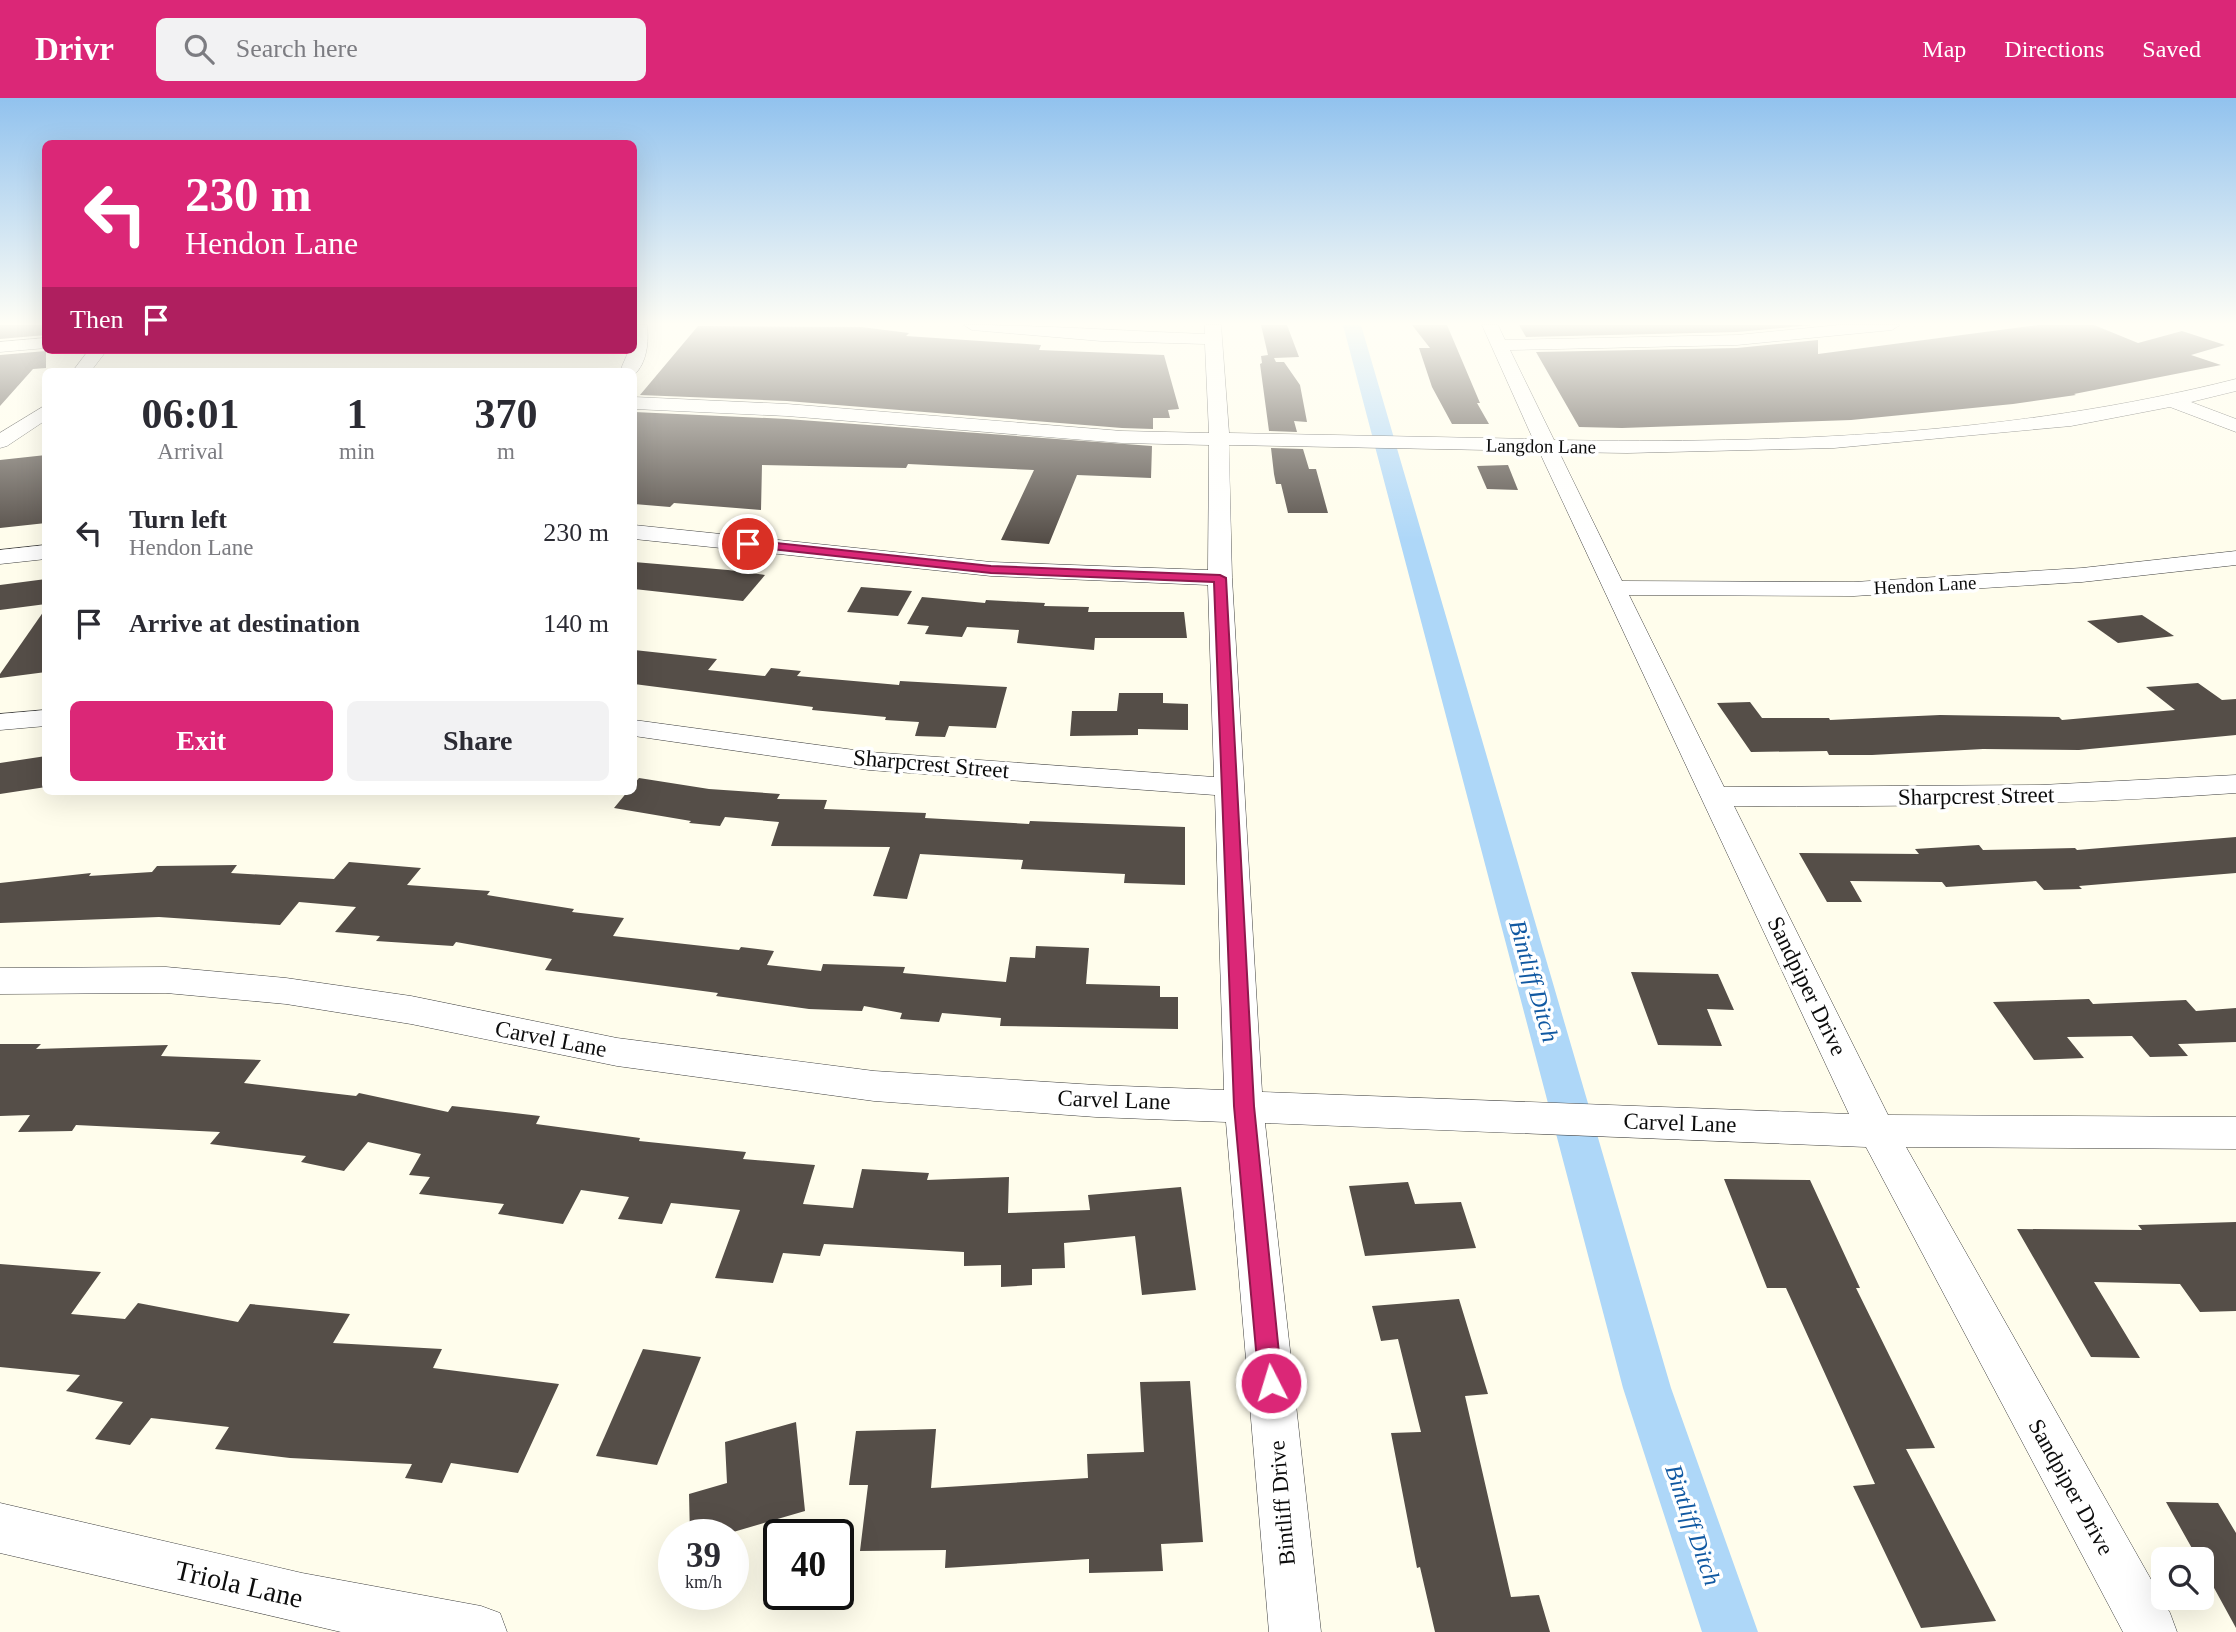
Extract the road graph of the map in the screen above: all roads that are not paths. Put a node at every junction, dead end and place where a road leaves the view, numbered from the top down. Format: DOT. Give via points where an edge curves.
graph roads {
  1 [pos="1217,397"];
  2 [pos="1525,397"];
  3 [pos="2190,397"];
  4 [pos="2172,401"];
  5 [pos="637,403"];
  6 [pos="42,414"];
  7 [pos="2236,426"];
  8 [pos="42,436"];
  9 [pos="1219,439"];
  10 [pos="1,441"];
  11 [pos="1549,447"];
  12 [pos="637,532"];
  13 [pos="42,552"];
  14 [pos="0,557"];
  15 [pos="2236,558"];
  16 [pos="1220,578"];
  17 [pos="1613,588"];
  18 [pos="42,718"];
  19 [pos="0,722"];
  20 [pos="637,728"];
  21 [pos="2236,784"];
  22 [pos="1230,787"];
  23 [pos="1716,796"];
  24 [pos="0,981"];
  25 [pos="1244,1106"];
  26 [pos="1877,1131"];
  27 [pos="2236,1133"];
  28 [pos="0,1528"];
  29 [pos="481,1632"];
  30 [pos="1294,1632"];
  31 [pos="2151,1632"];
  1 -- 9 [label="street, Bintliff Drive"];
  2 -- 11 [label="street, Sandpiper Drive"];
  3 -- 4 [label="street, Langdon Lane"];
  4 -- 7 [label="street"];
  4 -- 11 [label="street, Langdon Lane" via="2071,419 1834,442"];
  5 -- 9 [label="street, Langdon Lane" via="787,410 1122,437"];
  6 -- 10 [label="street"];
  8 -- 10 [label="street"];
  9 -- 11 [label="street, Langdon Lane"];
  9 -- 16 [label="street, Bintliff Drive"];
  11 -- 17 [label="street, Sandpiper Drive"];
  12 -- 16 [label="street" via="991,569"];
  13 -- 14 [label="street"];
  15 -- 17 [label="street, Hendon Lane" via="2082,575 1854,589"];
  16 -- 22 [label="street, Bintliff Drive"];
  17 -- 23 [label="street, Sandpiper Drive"];
  18 -- 19 [label="street"];
  20 -- 22 [label="street, Sharpcrest Street" via="869,761"];
  21 -- 23 [label="street, Sharpcrest Street" via="2130,793 1929,798"];
  22 -- 25 [label="street, Bintliff Drive"];
  23 -- 26 [label="street, Sandpiper Drive"];
  24 -- 25 [label="street, Carvel Lane" via="166,980 286,991 411,1010 617,1052 874,1086"];
  25 -- 26 [label="street, Carvel Lane"];
  25 -- 30 [label="street, Bintliff Drive"];
  26 -- 27 [label="street, Carvel Lane"];
  26 -- 31 [label="street, Sandpiper Drive"];
  28 -- 29 [label="street, Triola Lane" via="302,1599"];
}
